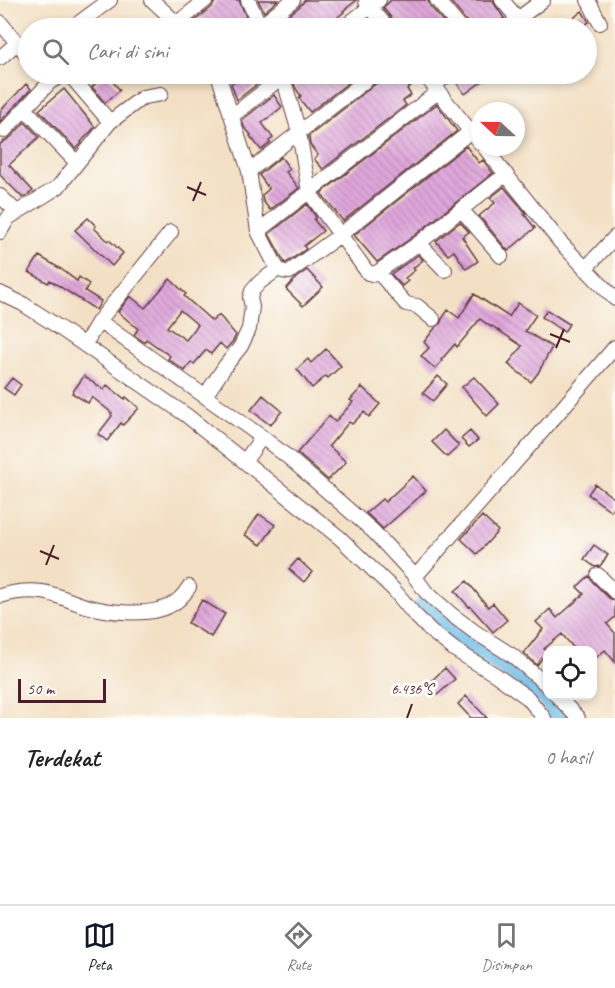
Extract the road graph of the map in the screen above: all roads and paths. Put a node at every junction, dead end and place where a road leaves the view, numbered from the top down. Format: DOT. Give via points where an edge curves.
graph roads {
  1 [pos="110,0"];
  2 [pos="152,0"];
  3 [pos="206,0"];
  4 [pos="248,0"];
  5 [pos="293,0"];
  6 [pos="437,0"];
  7 [pos="502,0"];
  8 [pos="543,0"];
  9 [pos="588,0"];
  10 [pos="372,2"];
  11 [pos="86,18"];
  12 [pos="171,18"];
  13 [pos="187,18"];
  14 [pos="256,18"];
  15 [pos="272,18"];
  16 [pos="354,18"];
  17 [pos="382,18"];
  18 [pos="452,18"];
  19 [pos="517,18"];
  20 [pos="519,18"];
  21 [pos="0,22"];
  22 [pos="600,23"];
  23 [pos="18,42"];
  24 [pos="0,58"];
  25 [pos="42,84"];
  26 [pos="78,84"];
  27 [pos="221,84"];
  28 [pos="272,84"];
  29 [pos="287,84"];
  30 [pos="362,84"];
  31 [pos="433,84"];
  32 [pos="440,84"];
  33 [pos="436,88"];
  34 [pos="160,94"];
  35 [pos="26,110"];
  36 [pos="232,116"];
  37 [pos="110,122"];
  38 [pos="4,131"];
  39 [pos="471,131"];
  40 [pos="299,132"];
  41 [pos="471,141"];
  42 [pos="491,156"];
  43 [pos="78,163"];
  44 [pos="249,171"];
  45 [pos="506,174"];
  46 [pos="309,192"];
  47 [pos="0,196"];
  48 [pos="461,209"];
  49 [pos="16,212"];
  50 [pos="258,231"];
  51 [pos="0,232"];
  52 [pos="171,232"];
  53 [pos="340,235"];
  54 [pos="615,237"];
  55 [pos="419,243"];
  56 [pos="501,256"];
  57 [pos="278,269"];
  58 [pos="585,269"];
  59 [pos="445,270"];
  60 [pos="378,272"];
  61 [pos="0,293"];
  62 [pos="615,299"];
  63 [pos="433,319"];
  64 [pos="99,323"];
  65 [pos="86,343"];
  66 [pos="615,347"];
  67 [pos="205,396"];
  68 [pos="260,440"];
  69 [pos="246,459"];
  70 [pos="382,542"];
  71 [pos="366,557"];
  72 [pos="598,575"];
  73 [pos="406,580"];
  74 [pos="189,587"];
  75 [pos="615,591"];
  76 [pos="0,596"];
  77 [pos="539,689"];
  78 [pos="561,700"];
  79 [pos="544,718"];
  80 [pos="578,718"];
  1 -- 11 [label="street"];
  2 -- 12 [label="street"];
  3 -- 13 [label="street"];
  4 -- 14 [label="street"];
  5 -- 15 [label="street"];
  6 -- 18 [label="street"];
  7 -- 19 [label="street"];
  8 -- 20 [label="street"];
  9 -- 22 [label="street"];
  10 -- 16 [label="street"];
  10 -- 17 [label="street"];
  21 -- 23 [label="street"];
  23 -- 24 [label="street"];
  25 -- 35 [label="street"];
  26 -- 37 [label="street"];
  27 -- 36 [label="street"];
  28 -- 36 [label="street"];
  29 -- 40 [label="street"];
  30 -- 40 [label="street"];
  31 -- 33 [label="street"];
  32 -- 33 [label="street"];
  33 -- 39 [label="street"];
  33 -- 46 [label="street"];
  34 -- 37 [label="street" via="143,97"];
  35 -- 38 [label="street"];
  35 -- 43 [label="street"];
  36 -- 44 [label="street"];
  37 -- 43 [label="street"];
  40 -- 44 [label="street"];
  40 -- 46 [label="street"];
  41 -- 53 [label="street"];
  42 -- 45 [label="street"];
  43 -- 49 [label="street" via="58,187"];
  44 -- 50 [label="street"];
  45 -- 48 [label="street"];
  45 -- 58 [label="street"];
  46 -- 50 [label="street"];
  46 -- 53 [label="street"];
  47 -- 49 [label="street"];
  48 -- 55 [label="street"];
  48 -- 56 [label="street"];
  49 -- 51 [label="street"];
  50 -- 57 [label="street"];
  52 -- 64 [label="street"];
  53 -- 57 [label="street" via="289,272"];
  53 -- 60 [label="street" via="368,273"];
  54 -- 58 [label="street"];
  55 -- 59 [label="street"];
  55 -- 60 [label="street"];
  57 -- 67 [label="street" via="252,291 249,329"];
  58 -- 62 [label="street"];
  60 -- 63 [label="street" via="406,304 417,306"];
  61 -- 65 [label="street"];
  64 -- 65 [label="street"];
  64 -- 67 [label="street"];
  65 -- 69 [label="street"];
  66 -- 73 [label="street"];
  67 -- 68 [label="street"];
  68 -- 69 [label="street"];
  68 -- 70 [label="street" via="289,458"];
  69 -- 71 [label="street"];
  70 -- 71 [label="street"];
  70 -- 73 [label="street"];
  71 -- 73 [label="street"];
  72 -- 75 [label="street"];
  73 -- 77 [label="street" via="513,656"];
  73 -- 77 [label="street" via="414,614 431,631 496,675"];
  74 -- 76 [label="street" via="171,606 145,612 95,608 43,592"];
  77 -- 79 [label="street"];
  78 -- 80 [label="street"];
}
